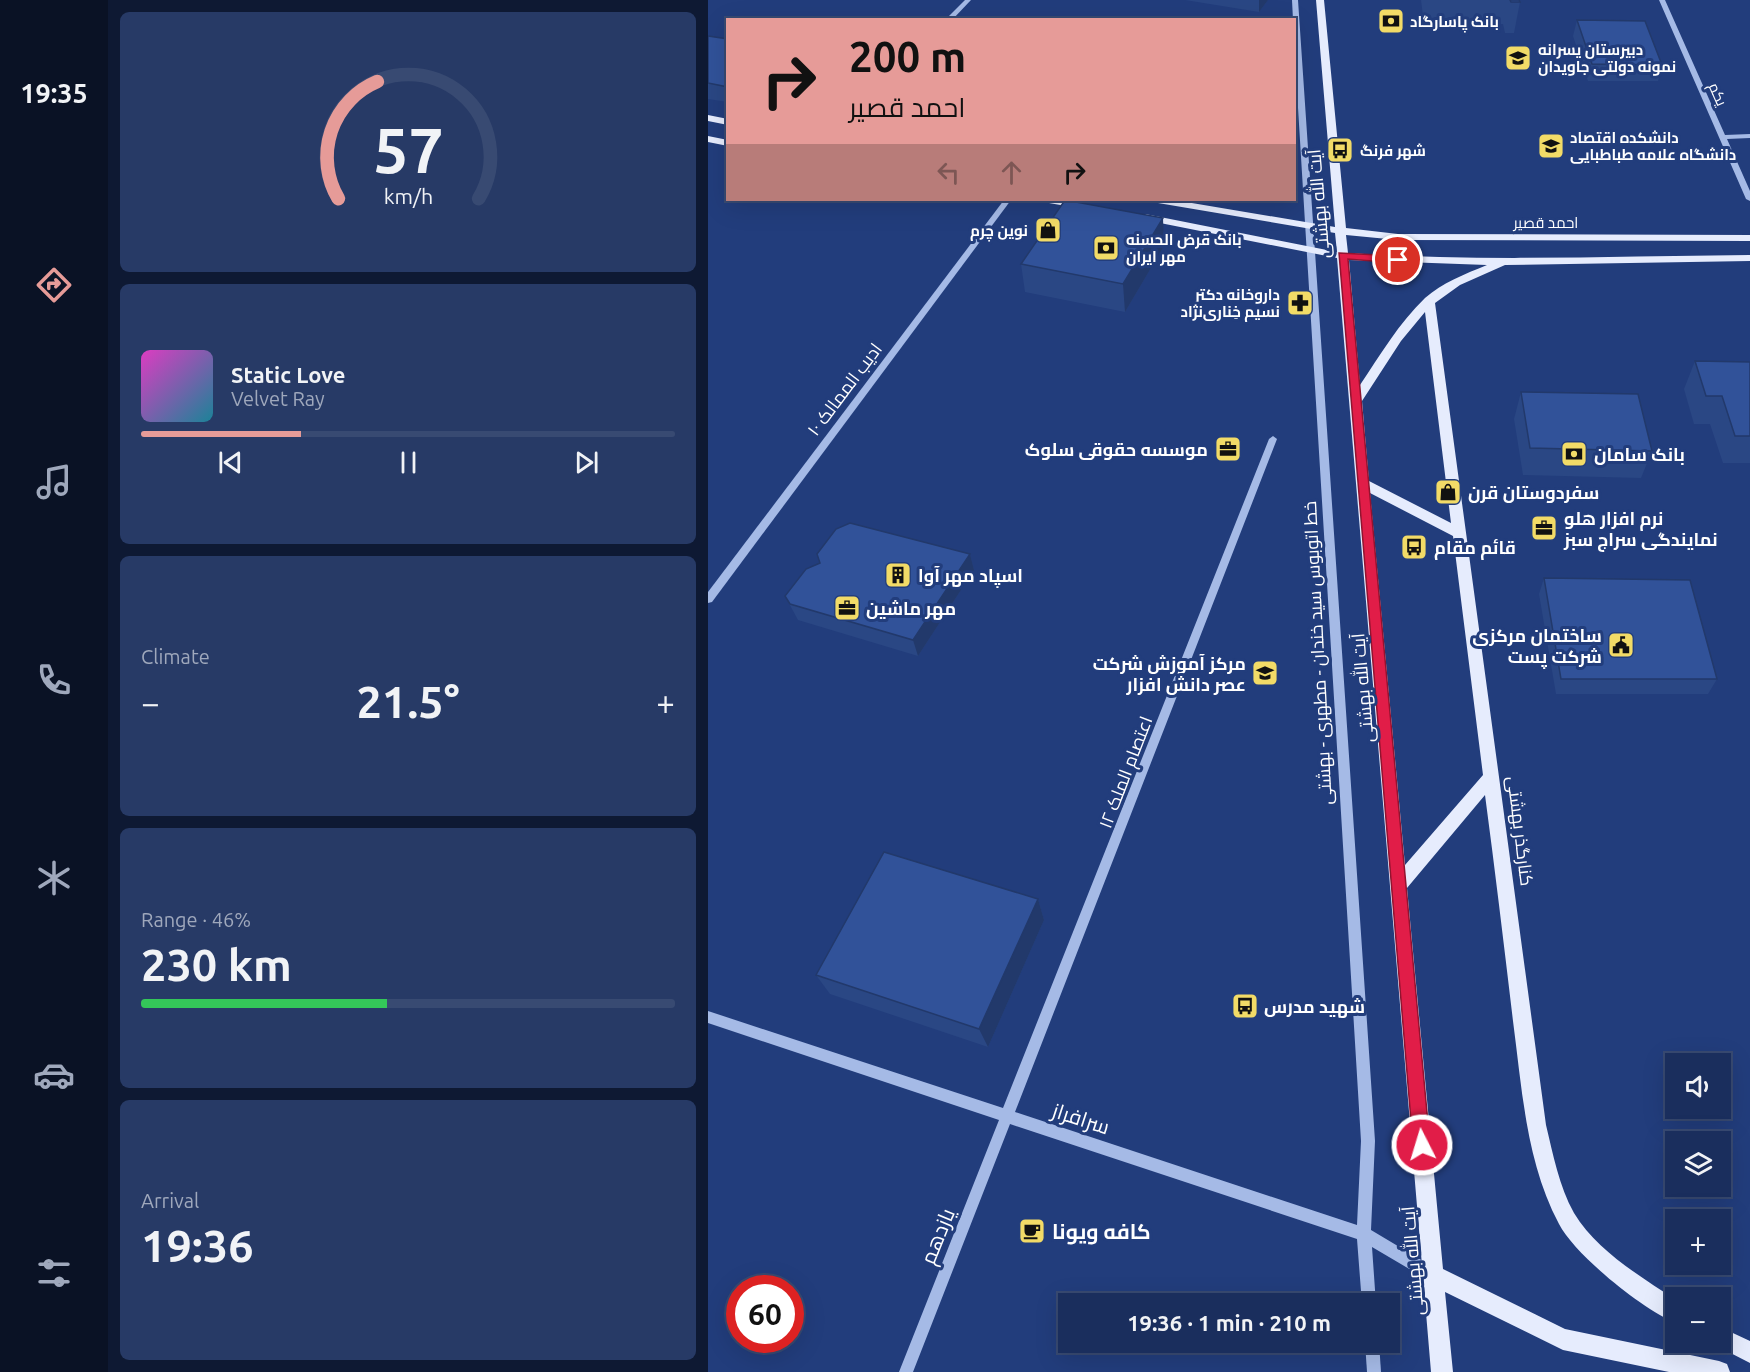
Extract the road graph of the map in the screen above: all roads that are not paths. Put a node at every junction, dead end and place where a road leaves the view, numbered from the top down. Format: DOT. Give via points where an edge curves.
graph roads {
  1 [pos="968,0"];
  2 [pos="1295,0"];
  3 [pos="1320,0"];
  4 [pos="1662,0"];
  5 [pos="950,18"];
  6 [pos="708,118"];
  7 [pos="726,122"];
  8 [pos="1722,136"];
  9 [pos="1750,136"];
  10 [pos="708,139"];
  11 [pos="726,143"];
  12 [pos="1750,199"];
  13 [pos="1006,201"];
  14 [pos="1055,201"];
  15 [pos="1171,201"];
  16 [pos="1096,208"];
  17 [pos="1131,215"];
  18 [pos="1310,226"];
  19 [pos="1341,231"];
  20 [pos="1750,238"];
  21 [pos="1311,249"];
  22 [pos="1342,256"];
  23 [pos="1750,258"];
  24 [pos="1507,260"];
  25 [pos="1429,301"];
  26 [pos="1356,402"];
  27 [pos="1273,440"];
  28 [pos="1363,483"];
  29 [pos="1460,534"];
  30 [pos="708,599"];
  31 [pos="1492,775"];
  32 [pos="1399,885"];
  33 [pos="708,1017"];
  34 [pos="1007,1116"];
  35 [pos="1364,1234"];
  36 [pos="1433,1275"];
  37 [pos="1368,1293"];
  38 [pos="1665,1306"];
  39 [pos="1731,1342"];
  40 [pos="1750,1352"];
  41 [pos="1373,1353"];
  42 [pos="906,1372"];
  43 [pos="1374,1372"];
  44 [pos="1442,1372"];
  45 [pos="1719,1372"];
  1 -- 5 [label="street"];
  2 -- 18 [label="street, خط اتوبوس سید خندان - مطهری - بهشتی"];
  3 -- 19 [label="main road, آیت الله بهشتی"];
  4 -- 8 [label="street, یکم"];
  6 -- 7 [label="main road"];
  8 -- 9 [label="street"];
  8 -- 12 [label="street, یکم"];
  10 -- 11 [label="main road"];
  13 -- 30 [label="street, ادیب الممالک ۱۰"];
  14 -- 16 [label="main road"];
  15 -- 18 [label="main road, احمد قصیر"];
  17 -- 21 [label="main road"];
  18 -- 19 [label="main road, احمد قصیر"];
  18 -- 21 [label="street, خط اتوبوس سید خندان - مطهری - بهشتی"];
  19 -- 20 [label="main road, احمد قصیر" via="1398,237"];
  19 -- 22 [label="main road, آیت الله بهشتی"];
  21 -- 22 [label="main road"];
  21 -- 35 [label="street, خط اتوبوس سید خندان - مطهری - بهشتی" via="1368,1141"];
  22 -- 24 [label="main road"];
  22 -- 26 [label="main road, آیت الله بهشتی"];
  23 -- 24 [label="main road"];
  24 -- 25 [label="main road" via="1450,286"];
  25 -- 26 [label="main road"];
  25 -- 29 [label="main road, کنارگذر بهشتی"];
  26 -- 28 [label="main road, آیت الله بهشتی"];
  27 -- 34 [label="street, اعتصام الملک ۱۲"];
  28 -- 29 [label="main road"];
  28 -- 32 [label="main road, آیت الله بهشتی"];
  29 -- 31 [label="main road, کنارگذر بهشتی"];
  31 -- 32 [label="main road"];
  31 -- 38 [label="main road, کنارگذر بهشتی" via="1536,1125 1558,1198 1573,1229 1588,1245"];
  32 -- 36 [label="main road, آیت الله بهشتی"];
  33 -- 34 [label="street, سرافراز"];
  34 -- 35 [label="street, سرافراز"];
  34 -- 42 [label="street, یازدهم"];
  35 -- 36 [label="street, سرافراز"];
  35 -- 37 [label="street, خط اتوبوس سید خندان - مطهری - بهشتی"];
  36 -- 44 [label="main road, آیت الله بهشتی"];
  36 -- 45 [label="main road" via="1563,1339"];
  39 -- 40 [label="main road"];
  41 -- 43 [label="street"];
}
